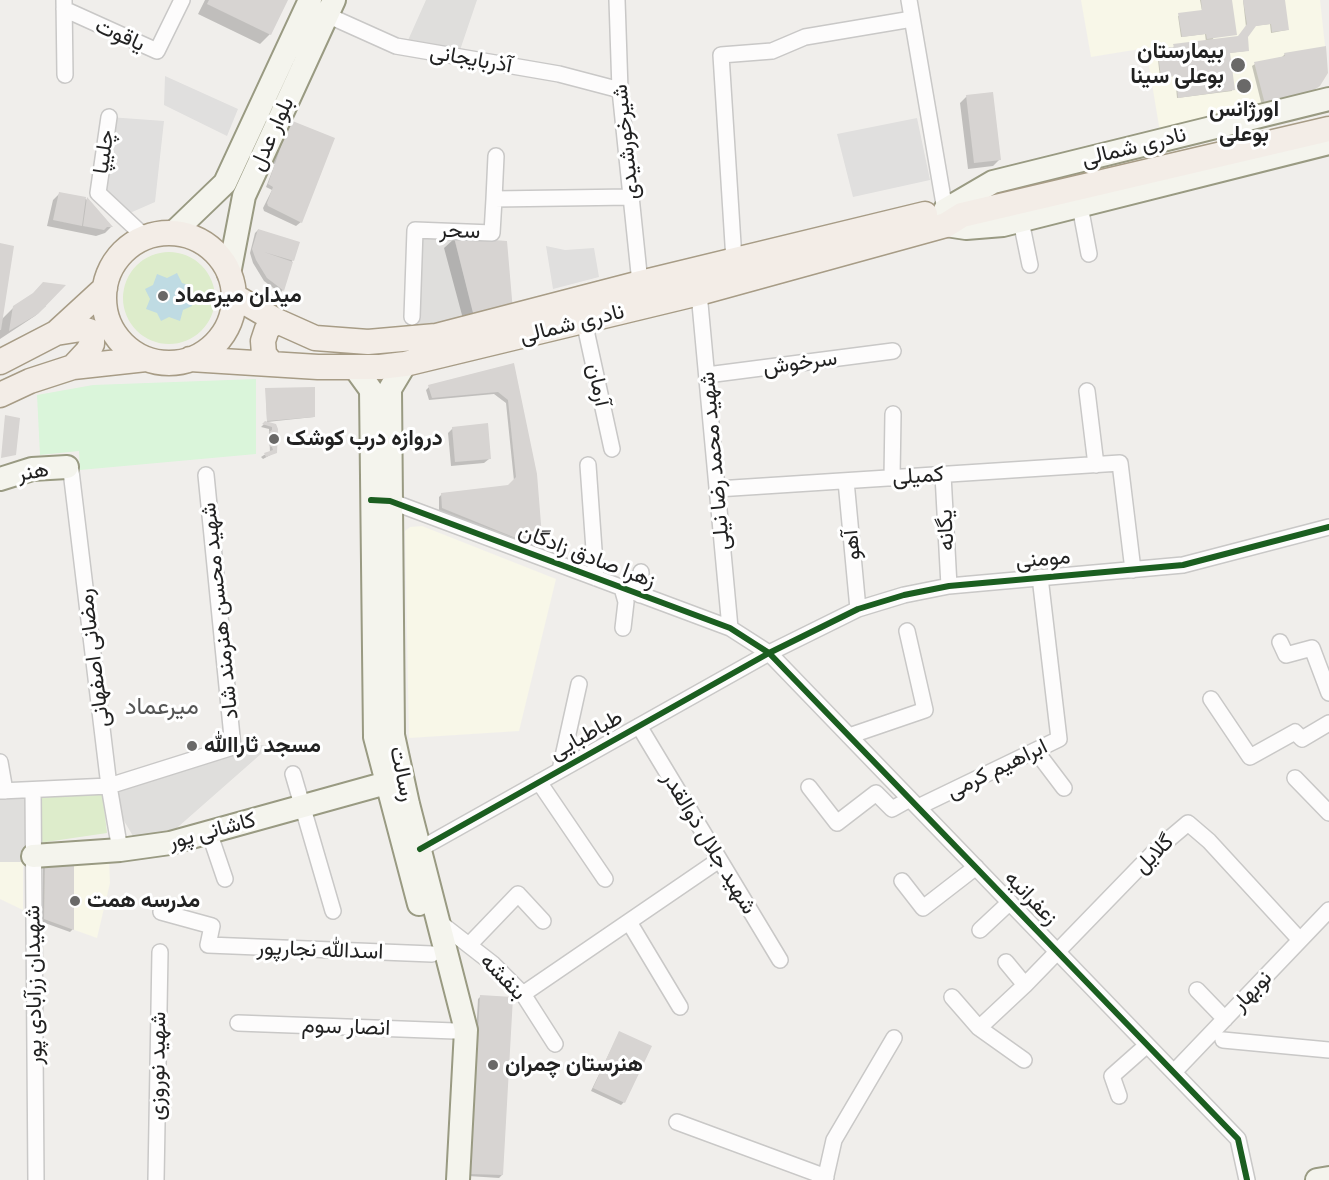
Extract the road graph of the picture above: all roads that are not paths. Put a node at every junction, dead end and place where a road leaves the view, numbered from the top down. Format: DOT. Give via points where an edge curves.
graph roads {
  1 [pos="182,0"];
  2 [pos="617,0"];
  3 [pos="909,0"];
  4 [pos="64,4"];
  5 [pos="324,5"];
  6 [pos="912,19"];
  7 [pos="65,75"];
  8 [pos="620,90"];
  9 [pos="1329,103"];
  10 [pos="109,117"];
  11 [pos="1329,129"];
  12 [pos="1298,130"];
  13 [pos="1329,143"];
  14 [pos="496,156"];
  15 [pos="631,197"];
  16 [pos="494,199"];
  17 [pos="1080,206"];
  18 [pos="945,217"];
  19 [pos="1021,221"];
  20 [pos="173,233"];
  21 [pos="145,237"];
  22 [pos="1089,254"];
  23 [pos="734,260"];
  24 [pos="1030,265"];
  25 [pos="640,283"];
  26 [pos="231,285"];
  27 [pos="105,288"];
  28 [pos="699,293"];
  29 [pos="412,317"];
  30 [pos="277,321"];
  31 [pos="584,321"];
  32 [pos="56,333"];
  33 [pos="893,351"];
  34 [pos="146,359"];
  35 [pos="190,359"];
  36 [pos="0,362"];
  37 [pos="272,364"];
  38 [pos="405,364"];
  39 [pos="73,367"];
  40 [pos="355,368"];
  41 [pos="707,375"];
  42 [pos="1087,390"];
  43 [pos="0,394"];
  44 [pos="893,414"];
  45 [pos="612,449"];
  46 [pos="588,465"];
  47 [pos="1096,465"];
  48 [pos="67,467"];
  49 [pos="206,475"];
  50 [pos="943,475"];
  51 [pos="892,478"];
  52 [pos="0,479"];
  53 [pos="846,481"];
  54 [pos="717,489"];
  55 [pos="380,500"];
  56 [pos="1329,527"];
  57 [pos="1133,570"];
  58 [pos="641,572"];
  59 [pos="1040,577"];
  60 [pos="596,578"];
  61 [pos="949,586"];
  62 [pos="622,588"];
  63 [pos="640,595"];
  64 [pos="858,609"];
  65 [pos="623,628"];
  66 [pos="730,628"];
  67 [pos="907,631"];
  68 [pos="1280,642"];
  69 [pos="769,652"];
  70 [pos="579,684"];
  71 [pos="1329,693"];
  72 [pos="1211,699"];
  73 [pos="1329,723"];
  74 [pos="639,726"];
  75 [pos="849,736"];
  76 [pos="1036,751"];
  77 [pos="0,762"];
  78 [pos="560,770"];
  79 [pos="293,774"];
  80 [pos="1295,778"];
  81 [pos="394,781"];
  82 [pos="539,782"];
  83 [pos="109,786"];
  84 [pos="809,787"];
  85 [pos="1064,788"];
  86 [pos="33,790"];
  87 [pos="2,791"];
  88 [pos="914,803"];
  89 [pos="302,807"];
  90 [pos="1329,813"];
  91 [pos="209,832"];
  92 [pos="420,849"];
  93 [pos="120,850"];
  94 [pos="33,856"];
  95 [pos="719,860"];
  96 [pos="976,867"];
  97 [pos="225,879"];
  98 [pos="605,879"];
  99 [pos="902,881"];
  100 [pos="1010,902"];
  101 [pos="1329,910"];
  102 [pos="333,911"];
  103 [pos="161,912"];
  104 [pos="543,921"];
  105 [pos="439,922"];
  106 [pos="629,922"];
  107 [pos="980,930"];
  108 [pos="1300,940"];
  109 [pos="470,944"];
  110 [pos="1057,951"];
  111 [pos="160,952"];
  112 [pos="432,954"];
  113 [pos="780,960"];
  114 [pos="1006,962"];
  115 [pos="1025,985"];
  116 [pos="1197,990"];
  117 [pos="523,994"];
  118 [pos="952,997"];
  119 [pos="680,1007"];
  120 [pos="1225,1019"];
  121 [pos="238,1023"];
  122 [pos="979,1028"];
  123 [pos="455,1031"];
  124 [pos="894,1038"];
  125 [pos="1223,1040"];
  126 [pos="555,1044"];
  127 [pos="1148,1045"];
  128 [pos="1329,1050"];
  129 [pos="1024,1059"];
  130 [pos="1174,1072"];
  131 [pos="1119,1096"];
  132 [pos="677,1122"];
  133 [pos="825,1178"];
  134 [pos="1329,1178"];
  135 [pos="36,1180"];
  136 [pos="156,1180"];
  137 [pos="449,1180"];
  138 [pos="458,1180"];
  139 [pos="1247,1180"];
  140 [pos="1317,1180"];
  1 -- 4 [label="street, یاقوت" via="157,51"];
  2 -- 8 [label="street, شیرخورشیدی"];
  3 -- 6 [label="street"];
  4 -- 7 [label="street"];
  5 -- 8 [label="street, آذربایجانی" via="396,46 559,74"];
  5 -- 20 [label="street, بلوار عدل" via="225,183"];
  5 -- 26 [label="street, بلوار عدل" via="244,196"];
  6 -- 18 [label="street"];
  6 -- 23 [label="street" via="805,37 772,51 721,55"];
  8 -- 15 [label="street, شیرخورشیدی"];
  9 -- 12 [label="main road"];
  9 -- 18 [label="street, نادری شمالی" via="993,182"];
  10 -- 21 [label="street, چلیپا" via="98,193"];
  11 -- 12 [label="main road"];
  12 -- 18 [label="main road, نادری شمالی"];
  13 -- 17 [label="street, نادری شمالی"];
  14 -- 16 [label="street"];
  15 -- 16 [label="street, سحر"];
  15 -- 25 [label="street, شیرخورشیدی"];
  16 -- 29 [label="street, سحر" via="492,233 416,230"];
  17 -- 19 [label="street, نادری شمالی"];
  17 -- 22 [label="street"];
  18 -- 19 [label="street, نادری شمالی" via="966,228"];
  18 -- 23 [label="main road, نادری شمالی"];
  18 -- 28 [label="main road, نادری شمالی"];
  19 -- 24 [label="street"];
  20 -- 21 [label="main road"];
  20 -- 26 [label="main road" via="196,239 216,253"];
  21 -- 27 [label="main road" via="118,257"];
  23 -- 25 [label="main road, نادری شمالی"];
  25 -- 30 [label="main road, نادری شمالی" via="436,336 368,342 315,338"];
  26 -- 30 [label="main road, نادری شمالی"];
  26 -- 35 [label="main road" via="231,316 223,335 209,350"];
  27 -- 32 [label="main road"];
  27 -- 34 [label="main road" via="105,310 113,331 128,348"];
  28 -- 31 [label="main road, نادری شمالی"];
  28 -- 41 [label="street, شهید محمد رضا نیلی"];
  30 -- 37 [label="main road" via="267,329 263,341 264,354"];
  31 -- 38 [label="main road, نادری شمالی"];
  31 -- 45 [label="street, آرمان"];
  32 -- 36 [label="main road"];
  32 -- 39 [label="main road" via="81,329 92,336 92,344"];
  33 -- 41 [label="street, سرخوش"];
  34 -- 35 [label="main road" via="169,363"];
  34 -- 39 [label="main road"];
  35 -- 37 [label="main road, نادری شمالی"];
  37 -- 40 [label="main road, نادری شمالی"];
  38 -- 40 [label="main road, نادری شمالی"];
  38 -- 55 [label="street, رسالت" via="390,389"];
  39 -- 43 [label="main road"];
  40 -- 55 [label="street, رسالت" via="371,390"];
  41 -- 54 [label="street, شهید محمد رضا نیلی"];
  42 -- 47 [label="street"];
  44 -- 51 [label="street"];
  46 -- 60 [label="street"];
  47 -- 50 [label="street, کمیلی"];
  47 -- 57 [label="street, کمیلی" via="1120,463"];
  48 -- 52 [label="street, هنر" via="32,469"];
  48 -- 83 [label="street, رمضانی اصفهانی" via="71,471"];
  49 -- 83 [label="street, شهید محسن هنرمند شاد" via="233,747"];
  50 -- 51 [label="street, کمیلی"];
  50 -- 61 [label="street, یگانه"];
  51 -- 53 [label="street, کمیلی"];
  53 -- 54 [label="street, کمیلی"];
  53 -- 64 [label="street, آهو"];
  54 -- 66 [label="street, شهید محمد رضا نیلی"];
  55 -- 60 [label="street, زهرا صادق زادگان"];
  55 -- 81 [label="street, رسالت" via="375,737"];
  56 -- 57 [label="street, مومنی" via="1183,565"];
  57 -- 59 [label="street, مومنی"];
  58 -- 63 [label="street"];
  59 -- 61 [label="street, مومنی"];
  59 -- 76 [label="street, ابراهیم کرمی" via="1059,739"];
  60 -- 62 [label="street, زهرا صادق زادگان"];
  61 -- 64 [label="street, مومنی"];
  62 -- 63 [label="street, زهرا صادق زادگان"];
  62 -- 65 [label="street" via="626,602"];
  63 -- 66 [label="street, زهرا صادق زادگان"];
  64 -- 69 [label="street, مومنی"];
  66 -- 69 [label="street, زهرا صادق زادگان"];
  67 -- 75 [label="street" via="925,710"];
  68 -- 71 [label="street" via="1286,656 1312,648"];
  69 -- 74 [label="street, طباطبایی"];
  69 -- 75 [label="street, زعفرانیه"];
  70 -- 78 [label="street"];
  72 -- 73 [label="street" via="1250,757 1295,732 1302,739"];
  74 -- 78 [label="street, طباطبایی"];
  74 -- 95 [label="street, شهید جلال ذوالقدر"];
  75 -- 88 [label="street, زعفرانیه"];
  76 -- 85 [label="street"];
  76 -- 88 [label="street, ابراهیم کرمی"];
  77 -- 87 [label="street"];
  78 -- 82 [label="street, طباطبایی"];
  79 -- 89 [label="street"];
  80 -- 90 [label="street"];
  81 -- 89 [label="street, کاشانی پور"];
  81 -- 92 [label="street, رسالت"];
  81 -- 112 [label="street, رسالت"];
  82 -- 92 [label="street, طباطبایی"];
  82 -- 98 [label="street"];
  83 -- 86 [label="street"];
  83 -- 93 [label="street, رمضانی اصفهانی"];
  84 -- 88 [label="street, ابراهیم کرمی" via="837,823 876,793 892,809"];
  86 -- 87 [label="street"];
  86 -- 94 [label="street, شهیدان زرآبادی پور"];
  88 -- 96 [label="street, زعفرانیه"];
  89 -- 91 [label="street, کاشانی پور"];
  89 -- 102 [label="street"];
  91 -- 93 [label="street, کاشانی پور" via="170,843"];
  91 -- 97 [label="street"];
  92 -- 105 [label="street, رسالت"];
  93 -- 94 [label="street, کاشانی پور"];
  94 -- 135 [label="street, شهیدان زرآبادی پور"];
  95 -- 106 [label="street"];
  95 -- 113 [label="street, شهید جلال ذوالقدر"];
  96 -- 99 [label="street" via="923,908"];
  96 -- 100 [label="street, زعفرانیه"];
  100 -- 107 [label="street"];
  100 -- 110 [label="street, زعفرانیه"];
  101 -- 108 [label="street, نوبهار"];
  103 -- 112 [label="street, اسدالله نجارپور" via="212,926 208,945"];
  104 -- 109 [label="street" via="518,894"];
  105 -- 109 [label="street, بنفشه"];
  105 -- 138 [label="street, رسالت" via="466,1030"];
  106 -- 117 [label="street"];
  106 -- 119 [label="street"];
  108 -- 110 [label="street, گلایل" via="1188,823 1156,850"];
  108 -- 120 [label="street, نوبهار"];
  109 -- 117 [label="street, بنفشه"];
  110 -- 115 [label="street"];
  110 -- 127 [label="street, زعفرانیه"];
  111 -- 136 [label="street, شهید نوروزی"];
  112 -- 123 [label="street, رسالت"];
  114 -- 115 [label="street"];
  115 -- 122 [label="street"];
  116 -- 120 [label="street"];
  117 -- 126 [label="street, بنفشه"];
  118 -- 122 [label="street"];
  120 -- 130 [label="street, نوبهار"];
  121 -- 123 [label="street, انصار سوم"];
  122 -- 129 [label="street"];
  123 -- 137 [label="street, رسالت"];
  124 -- 133 [label="street" via="834,1140"];
  125 -- 128 [label="street"];
  127 -- 130 [label="street, زعفرانیه"];
  127 -- 131 [label="street" via="1112,1076"];
  130 -- 139 [label="street, زعفرانیه" via="1238,1138"];
  132 -- 133 [label="street"];
  134 -- 140 [label="street"];
}
